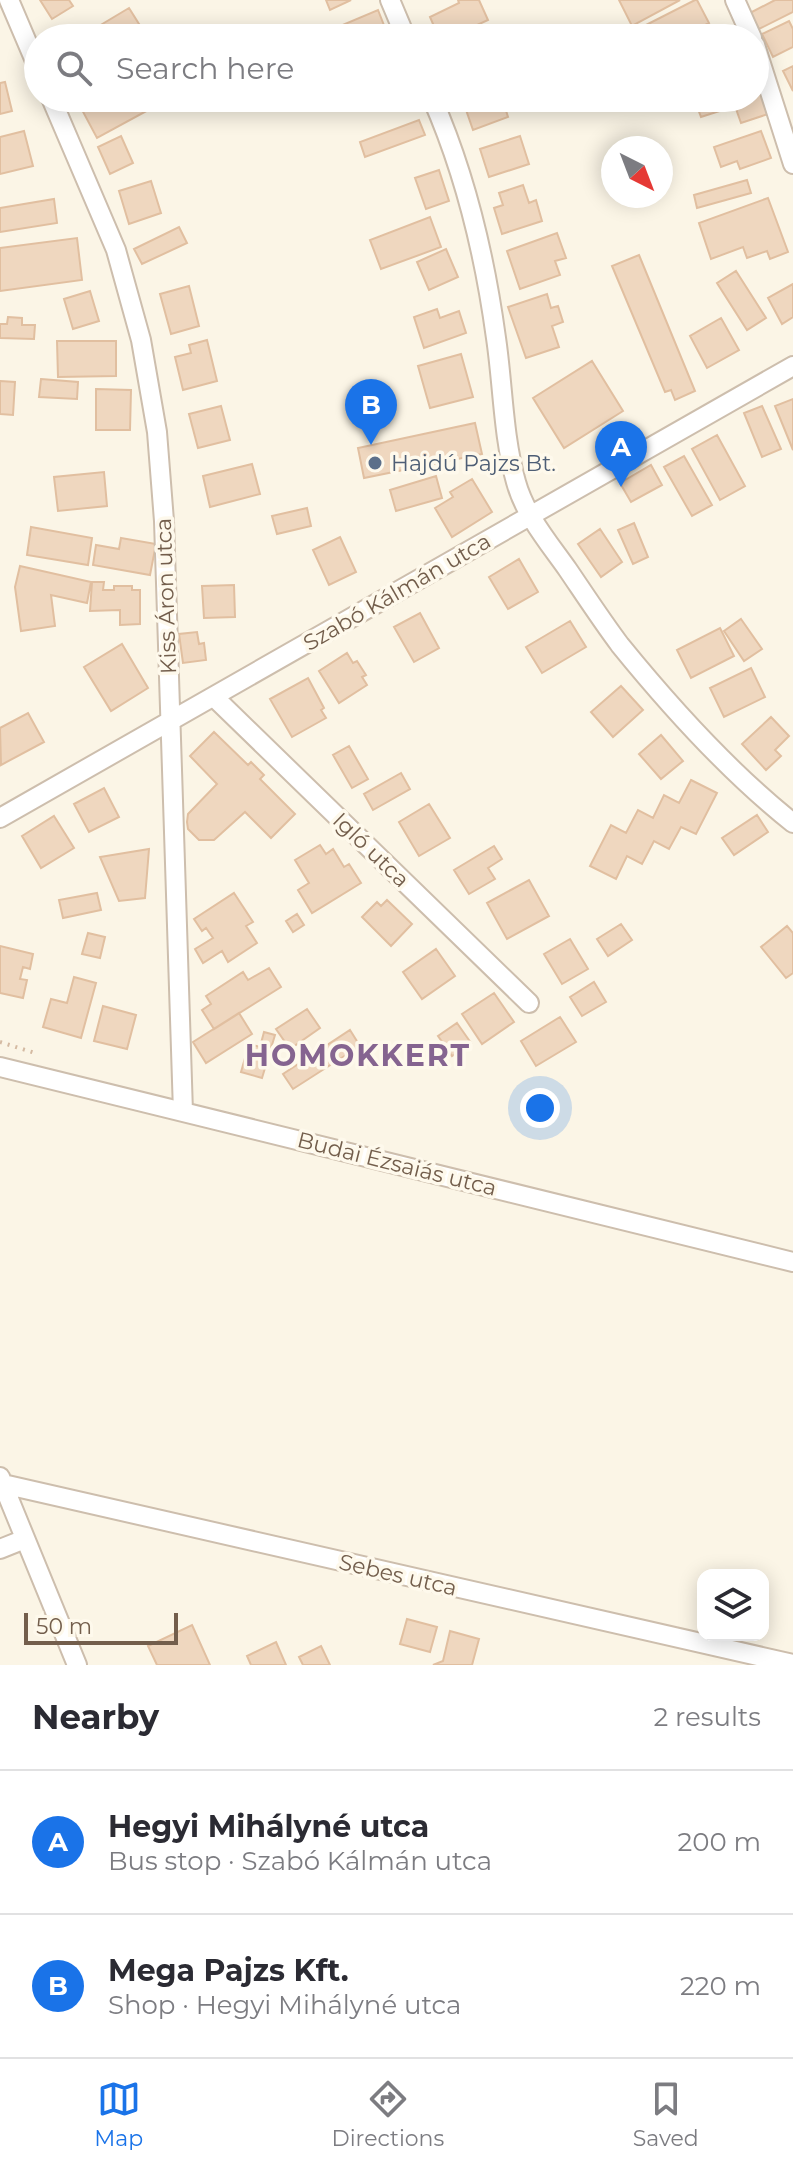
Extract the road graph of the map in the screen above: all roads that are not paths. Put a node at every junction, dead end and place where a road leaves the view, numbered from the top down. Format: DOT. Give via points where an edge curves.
graph roads {
  1 [pos="9,0"];
  2 [pos="390,0"];
  3 [pos="735,0"];
  4 [pos="400,24"];
  5 [pos="746,24"];
  6 [pos="24,35"];
  7 [pos="769,89"];
  8 [pos="57,112"];
  9 [pos="437,112"];
  10 [pos="793,164"];
  11 [pos="793,366"];
  12 [pos="530,516"];
  13 [pos="214,697"];
  14 [pos="171,722"];
  15 [pos="0,818"];
  16 [pos="793,823"];
  17 [pos="529,1003"];
  18 [pos="0,1067"];
  19 [pos="183,1112"];
  20 [pos="793,1262"];
  21 [pos="2,1480"];
  22 [pos="25,1539"];
  23 [pos="0,1549"];
  24 [pos="793,1664"];
  25 [pos="77,1665"];
  1 -- 6 [label="street"];
  2 -- 4 [label="street"];
  3 -- 5 [label="street"];
  7 -- 10 [label="street"];
  8 -- 14 [label="street, Kiss Áron utca" via="116,250 141,340 164,521"];
  9 -- 12 [label="street" via="483,267 511,461"];
  11 -- 12 [label="street, Szabó Kálmán utca"];
  12 -- 13 [label="street, Szabó Kálmán utca"];
  12 -- 16 [label="street" via="619,644 701,737"];
  13 -- 14 [label="street, Szabó Kálmán utca"];
  13 -- 17 [label="street, Igló utca"];
  14 -- 15 [label="street, Szabó Kálmán utca"];
  14 -- 19 [label="street, Kiss Áron utca"];
  18 -- 19 [label="street, Budai Ézsaiás utca"];
  19 -- 20 [label="street, Budai Ézsaiás utca"];
  21 -- 22 [label="street"];
  21 -- 24 [label="street, Sebes utca"];
  22 -- 23 [label="street"];
  22 -- 25 [label="street"];
}
